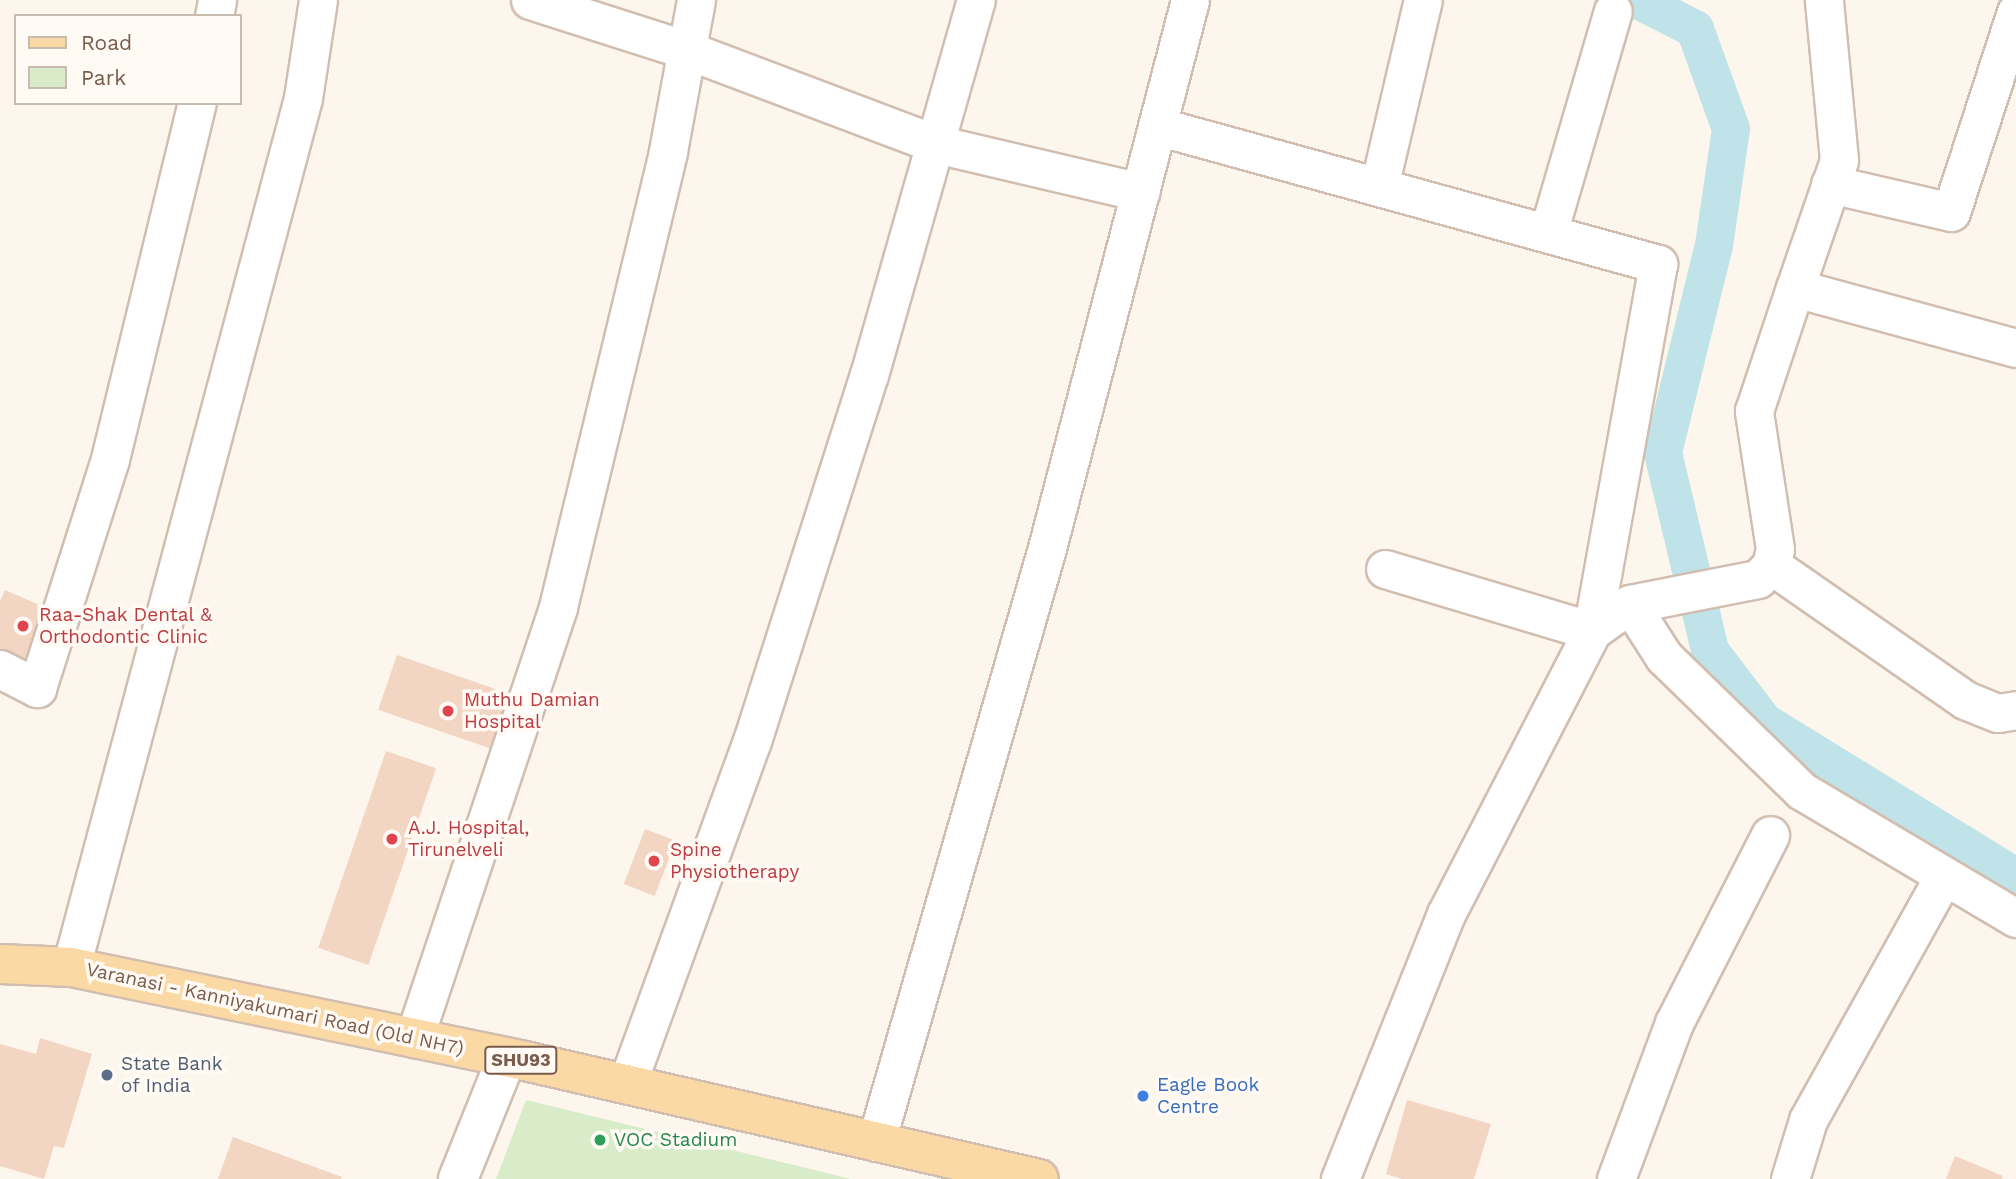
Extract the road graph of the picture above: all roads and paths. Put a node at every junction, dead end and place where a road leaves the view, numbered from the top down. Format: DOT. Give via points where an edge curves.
graph roads {
  1 [pos="317,0"];
  2 [pos="530,0"];
  3 [pos="696,0"];
  4 [pos="976,0"];
  5 [pos="1190,0"];
  6 [pos="1423,0"];
  7 [pos="1824,0"];
  8 [pos="1613,11"];
  9 [pos="2016,12"];
  10 [pos="687,50"];
  11 [pos="197,105"];
  12 [pos="1157,126"];
  13 [pos="936,144"];
  14 [pos="1830,184"];
  15 [pos="1379,187"];
  16 [pos="1140,192"];
  17 [pos="1548,233"];
  18 [pos="1795,288"];
  19 [pos="2016,348"];
  20 [pos="1385,569"];
  21 [pos="1764,572"];
  22 [pos="1630,604"];
  23 [pos="1592,631"];
  24 [pos="0,670"];
  25 [pos="2016,710"];
  26 [pos="1770,835"];
  27 [pos="1936,890"];
  28 [pos="2016,918"];
  29 [pos="0,964"];
  30 [pos="71,967"];
  31 [pos="414,1038"];
  32 [pos="507,1057"];
  33 [pos="627,1084"];
  34 [pos="876,1142"];
  35 [pos="458,1179"];
  36 [pos="1039,1179"];
  37 [pos="1340,1179"];
  38 [pos="1616,1179"];
  39 [pos="1790,1179"];
  1 -- 30 [label="street" via="303,98"];
  2 -- 10 [label="street"];
  3 -- 10 [label="street"];
  4 -- 13 [label="street"];
  5 -- 12 [label="street"];
  6 -- 15 [label="street"];
  7 -- 14 [label="street" via="1839,160"];
  8 -- 17 [label="street"];
  9 -- 14 [label="street" via="1951,212"];
  10 -- 13 [label="street"];
  10 -- 31 [label="street" via="668,151 558,607"];
  11 -- 24 [label="street" via="110,459 37,688"];
  12 -- 15 [label="street"];
  12 -- 16 [label="street"];
  13 -- 16 [label="street"];
  13 -- 33 [label="street" via="865,388 752,741"];
  14 -- 18 [label="street"];
  15 -- 17 [label="street"];
  16 -- 34 [label="street" via="1047,548"];
  17 -- 23 [label="street" via="1658,264"];
  18 -- 19 [label="street"];
  18 -- 21 [label="street" via="1754,411 1775,549"];
  20 -- 23 [label="street"];
  21 -- 22 [label="street"];
  21 -- 25 [label="street" via="1965,700 1998,713"];
  22 -- 23 [label="street"];
  22 -- 28 [label="street" via="1664,657 1802,790"];
  23 -- 37 [label="street" via="1446,914"];
  26 -- 38 [label="street" via="1675,1023"];
  27 -- 39 [label="street" via="1808,1120"];
  29 -- 30 [label="main road, Varanasi - Kanniyakumari Road (Old NH7) / SHU93"];
  30 -- 31 [label="main road, Varanasi - Kanniyakumari Road (Old NH7) / SHU93"];
  31 -- 32 [label="main road, Varanasi - Kanniyakumari Road (Old NH7) / SHU93"];
  32 -- 33 [label="main road, Varanasi - Kanniyakumari Road (Old NH7) / SHU93"];
  32 -- 35 [label="street"];
  33 -- 34 [label="main road, Varanasi - Kanniyakumari Road (Old NH7) / SHU93"];
  34 -- 36 [label="main road, Varanasi - Kanniyakumari Road (Old NH7) / SHU93"];
}
